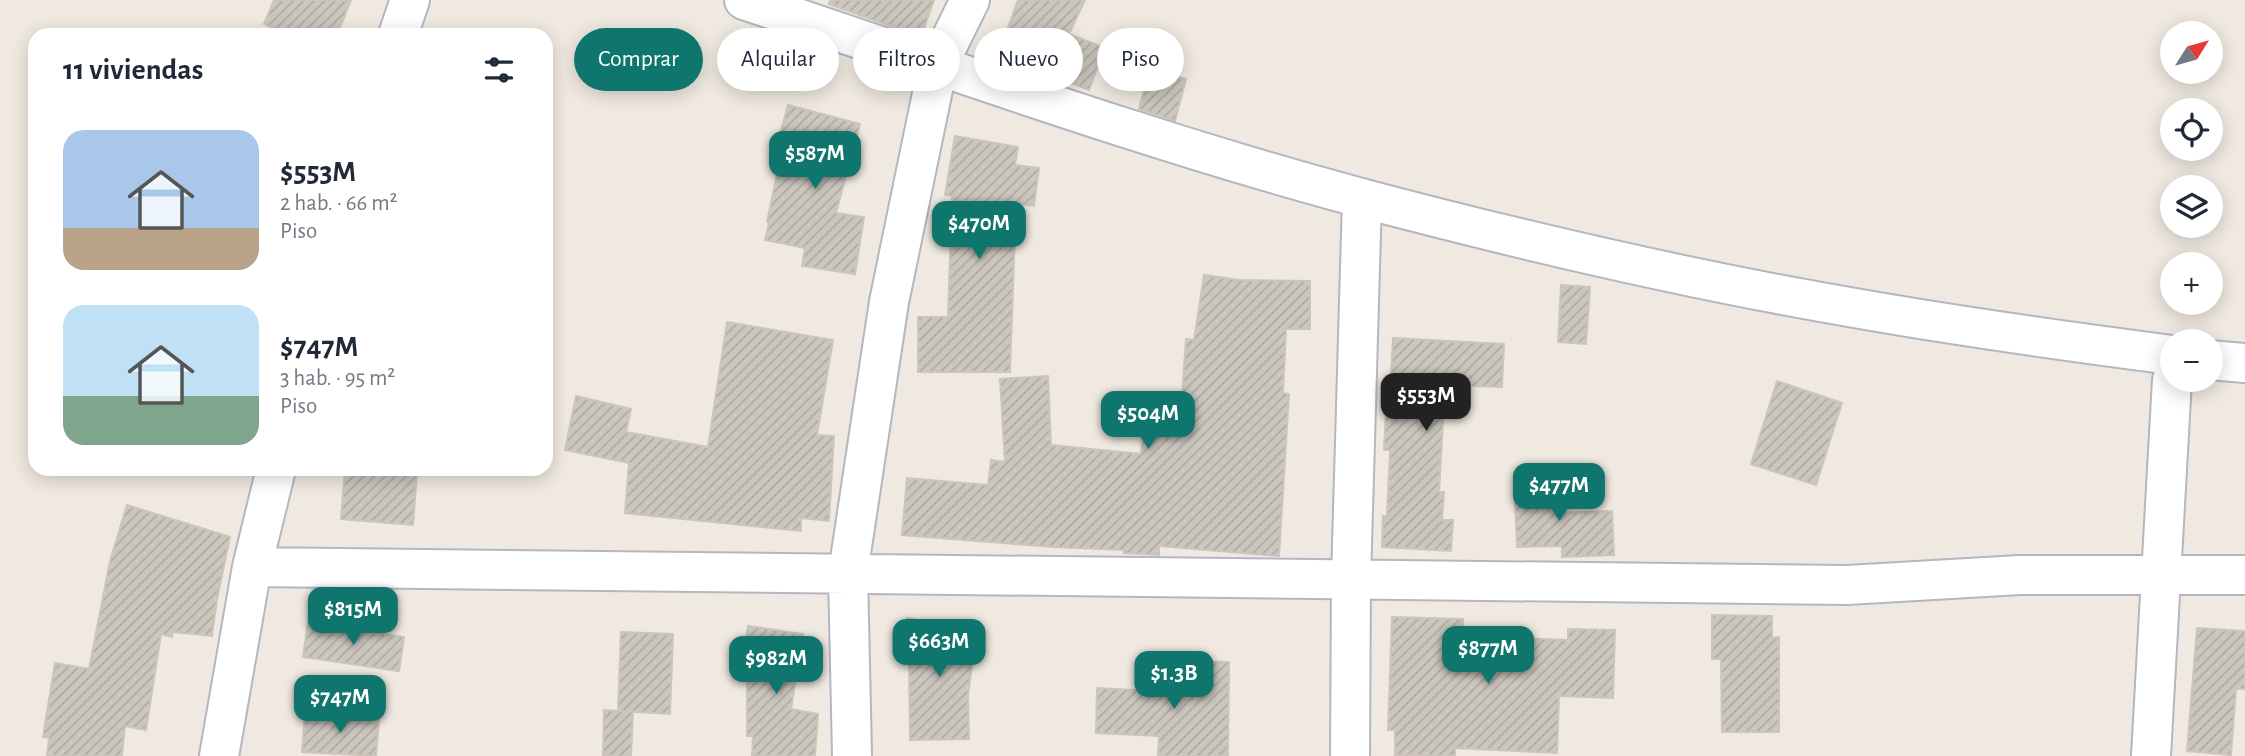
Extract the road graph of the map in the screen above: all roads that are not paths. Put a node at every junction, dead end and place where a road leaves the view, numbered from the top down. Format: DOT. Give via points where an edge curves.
graph roads {
  1 [pos="410,0"];
  2 [pos="744,0"];
  3 [pos="970,0"];
  4 [pos="400,28"];
  5 [pos="956,28"];
  6 [pos="853,37"];
  7 [pos="960,72"];
  8 [pos="933,91"];
  9 [pos="1362,198"];
  10 [pos="2160,353"];
  11 [pos="2223,361"];
  12 [pos="2245,363"];
  13 [pos="2171,392"];
  14 [pos="274,476"];
  15 [pos="252,567"];
  16 [pos="848,573"];
  17 [pos="2161,575"];
  18 [pos="2245,575"];
  19 [pos="1351,580"];
  20 [pos="219,756"];
  21 [pos="852,756"];
  22 [pos="1350,756"];
  23 [pos="2151,756"];
  1 -- 4 [label="street"];
  2 -- 6 [label="street"];
  3 -- 5 [label="street"];
  7 -- 9 [label="street"];
  8 -- 16 [label="street" via="889,302"];
  9 -- 10 [label="street" via="1698,278 1860,309"];
  9 -- 19 [label="street"];
  11 -- 12 [label="street"];
  13 -- 17 [label="street"];
  14 -- 15 [label="street"];
  15 -- 16 [label="street"];
  15 -- 20 [label="street"];
  16 -- 19 [label="street"];
  16 -- 21 [label="street"];
  17 -- 18 [label="street"];
  17 -- 19 [label="street" via="2020,575 1847,585"];
  17 -- 23 [label="street"];
  19 -- 22 [label="street"];
}
